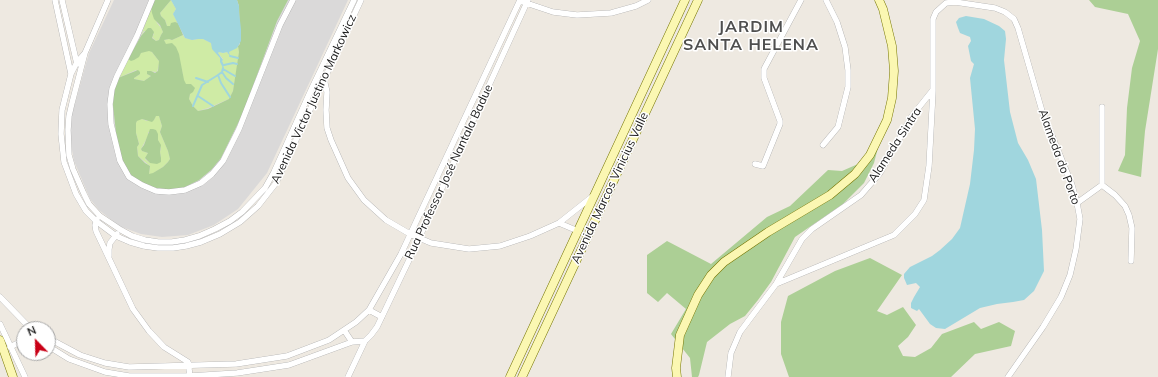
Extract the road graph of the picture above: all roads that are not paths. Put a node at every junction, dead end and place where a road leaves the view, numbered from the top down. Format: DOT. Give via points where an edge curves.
graph roads {
  1 [pos="54,0"];
  2 [pos="62,0"];
  3 [pos="108,0"];
  4 [pos="152,0"];
  5 [pos="293,0"];
  6 [pos="354,0"];
  7 [pos="361,0"];
  8 [pos="519,0"];
  9 [pos="648,0"];
  10 [pos="684,0"];
  11 [pos="698,0"];
  12 [pos="801,0"];
  13 [pos="826,0"];
  14 [pos="879,0"];
  15 [pos="527,2"];
  16 [pos="946,2"];
  17 [pos="968,2"];
  18 [pos="85,53"];
  19 [pos="77,62"];
  20 [pos="80,72"];
  21 [pos="71,74"];
  22 [pos="317,77"];
  23 [pos="324,80"];
  24 [pos="76,86"];
  25 [pos="932,91"];
  26 [pos="1102,107"];
  27 [pos="823,145"];
  28 [pos="755,164"];
  29 [pos="1102,185"];
  30 [pos="595,195"];
  31 [pos="1077,203"];
  32 [pos="100,216"];
  33 [pos="96,221"];
  34 [pos="559,223"];
  35 [pos="121,230"];
  36 [pos="578,231"];
  37 [pos="410,234"];
  38 [pos="116,236"];
  39 [pos="419,238"];
  40 [pos="1131,261"];
  41 [pos="111,262"];
  42 [pos="776,284"];
  43 [pos="0,297"];
  44 [pos="369,310"];
  45 [pos="382,316"];
  46 [pos="22,321"];
  47 [pos="0,324"];
  48 [pos="344,330"];
  49 [pos="0,340"];
  50 [pos="365,341"];
  51 [pos="56,342"];
  52 [pos="352,342"];
  53 [pos="16,344"];
  54 [pos="10,347"];
  55 [pos="56,351"];
  56 [pos="189,365"];
  57 [pos="190,376"];
  58 [pos="14,377"];
  59 [pos="25,377"];
  60 [pos="348,377"];
  61 [pos="510,377"];
  62 [pos="522,377"];
  63 [pos="677,377"];
  64 [pos="728,377"];
  65 [pos="1008,377"];
  1 -- 21 [label="street"];
  2 -- 19 [label="street"];
  3 -- 18 [label="street"];
  4 -- 5 [label="street" via="112,89 111,124 120,161 129,177 156,191 169,192 185,190 201,183 223,160 239,129 280,25"];
  6 -- 22 [label="street, Avenida Victor Justino Markowicz"];
  7 -- 23 [label="street, Avenida Victor Justino Markowicz"];
  8 -- 15 [label="street"];
  8 -- 37 [label="street, Rua Professor José Nantala Badue"];
  9 -- 15 [label="street" via="611,13 577,15 553,12"];
  10 -- 30 [label="street, Avenida Marcos Vinicius Valle"];
  11 -- 62 [label="street, Avenida Marcos Vinicius Valle"];
  12 -- 28 [label="street" via="764,69 764,78 780,124 763,166"];
  13 -- 27 [label="street" via="845,47 848,87 838,127"];
  14 -- 63 [label="street" via="892,46 894,71 887,120 870,155 855,174 830,195 730,257 711,275 698,295 680,335"];
  15 -- 39 [label="street, Rua Professor José Nantala Badue"];
  16 -- 17 [label="street, Alameda do Porto"];
  16 -- 25 [label="street" via="933,19"];
  17 -- 31 [label="street, Alameda do Porto" via="995,8 1014,18 1042,111"];
  18 -- 19 [label="street"];
  18 -- 20 [label="street, Avenida Victor Justino Markowicz"];
  19 -- 20 [label="street"];
  19 -- 21 [label="street"];
  20 -- 24 [label="street, Avenida Victor Justino Markowicz"];
  21 -- 24 [label="street"];
  21 -- 33 [label="street, Avenida Victor Justino Markowicz" via="62,110 64,162 76,194 86,211"];
  22 -- 23 [label="street"];
  22 -- 35 [label="street, Avenida Victor Justino Markowicz" via="274,172 265,188 242,212 215,230 186,240 158,242 132,236"];
  23 -- 37 [label="street" via="327,92 327,128 348,178 364,200 386,220"];
  23 -- 38 [label="street, Avenida Victor Justino Markowicz" via="276,183 258,206 240,222 206,240 173,248 144,246"];
  24 -- 32 [label="street, Avenida Victor Justino Markowicz" via="69,116 69,155 84,194"];
  25 -- 42 [label="street, Alameda Sintra" via="912,116 880,173 861,195 812,229 802,239"];
  25 -- 42 [label="street" via="928,173 924,200 916,214 894,235"];
  26 -- 29 [label="street"];
  29 -- 31 [label="street"];
  29 -- 40 [label="street" via="1120,201 1129,215 1132,228"];
  30 -- 34 [label="street"];
  30 -- 36 [label="street, Avenida Marcos Vinicius Valle"];
  31 -- 65 [label="street, Alameda do Porto" via="1080,219 1070,275 1043,327"];
  32 -- 33 [label="street"];
  32 -- 35 [label="street, Avenida Victor Justino Markowicz"];
  33 -- 38 [label="street, Avenida Victor Justino Markowicz"];
  33 -- 41 [label="street" via="96,231"];
  34 -- 36 [label="street"];
  34 -- 39 [label="street" via="500,246 469,249 431,243"];
  35 -- 38 [label="street"];
  36 -- 61 [label="street, Avenida Marcos Vinicius Valle"];
  37 -- 39 [label="street"];
  37 -- 44 [label="street, Rua Professor José Nantala Badue"];
  38 -- 41 [label="street" via="109,245"];
  39 -- 45 [label="street, Rua Professor José Nantala Badue"];
  41 -- 56 [label="street" via="133,309 149,331 164,347 186,360"];
  42 -- 64 [label="street" via="740,332 731,353"];
  43 -- 46 [label="street"];
  44 -- 45 [label="street"];
  44 -- 48 [label="street, Rua Professor José Nantala Badue"];
  45 -- 50 [label="street, Rua Professor José Nantala Badue" via="377,327"];
  47 -- 54 [label="street"];
  48 -- 52 [label="street"];
  48 -- 56 [label="street, Rua Professor José Nantala Badue" via="329,340 287,356 236,364"];
  49 -- 58 [label="street"];
  50 -- 52 [label="street"];
  50 -- 60 [label="street, Rua Professor José Nantala Badue"];
  51 -- 56 [label="street, Rua Professor José Nantala Badue" via="80,355 105,363 129,367"];
  52 -- 57 [label="street" via="289,365 237,373"];
  53 -- 54 [label="street"];
  54 -- 59 [label="street"];
  55 -- 57 [label="street" via="69,359 105,372 129,376"];
  56 -- 57 [label="street"];
}
